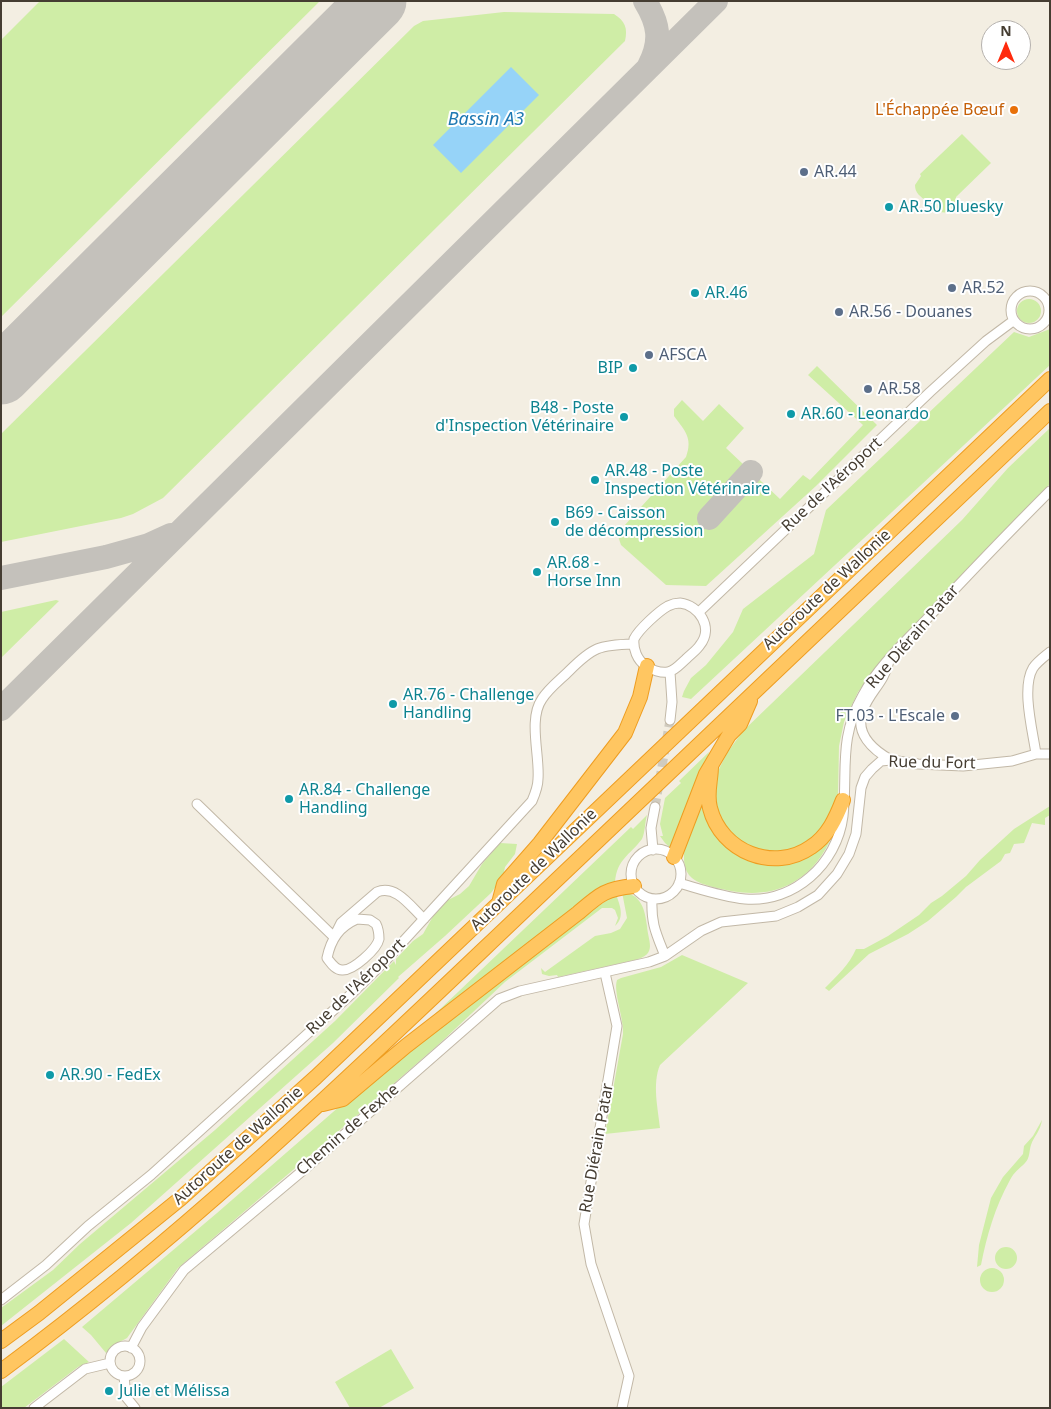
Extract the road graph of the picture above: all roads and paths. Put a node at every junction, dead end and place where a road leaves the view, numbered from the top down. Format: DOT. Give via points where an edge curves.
graph roads {
  1 [pos="1047,293"];
  2 [pos="1013,321"];
  3 [pos="1050,379"];
  4 [pos="1050,411"];
  5 [pos="1050,491"];
  6 [pos="698,612"];
  7 [pos="634,644"];
  8 [pos="1050,652"];
  9 [pos="890,658"];
  10 [pos="647,666"];
  11 [pos="670,672"];
  12 [pos="752,695"];
  13 [pos="670,720"];
  14 [pos="1036,754"];
  15 [pos="1050,754"];
  16 [pos="891,760"];
  17 [pos="711,766"];
  18 [pos="844,800"];
  19 [pos="198,804"];
  20 [pos="655,807"];
  21 [pos="652,850"];
  22 [pos="674,858"];
  23 [pos="679,883"];
  24 [pos="634,886"];
  25 [pos="652,898"];
  26 [pos="499,903"];
  27 [pos="424,919"];
  28 [pos="334,937"];
  29 [pos="665,956"];
  30 [pos="605,973"];
  31 [pos="320,1105"];
  32 [pos="1,1300"];
  33 [pos="1,1341"];
  34 [pos="131,1348"];
  35 [pos="110,1363"];
  36 [pos="1,1370"];
  37 [pos="124,1376"];
  38 [pos="34,1408"];
  39 [pos="135,1408"];
  40 [pos="622,1408"];
  1 -- 2 [label="street" via="1024,291 1015,297 1010,309"];
  1 -- 2 [label="street" via="1048,317 1039,328 1025,329"];
  2 -- 6 [label="street, Rue de l'Aéroport" via="936,386"];
  3 -- 26 [label="highway, Autoroute de Wallonie"];
  4 -- 12 [label="highway, Autoroute de Wallonie"];
  5 -- 9 [label="street, Rue Diérain Patar"];
  6 -- 7 [label="street" via="686,604 670,604 636,635"];
  6 -- 11 [label="street" via="706,624 704,639"];
  7 -- 10 [label="street" via="640,661"];
  7 -- 27 [label="street, Rue de l'Aéroport" via="612,644 588,652 541,700 536,726 539,778 532,801"];
  8 -- 14 [label="street" via="1034,667 1028,678"];
  9 -- 16 [label="street" via="886,674 862,712 861,726 869,744"];
  9 -- 18 [label="street, Rue Diérain Patar" via="863,694 849,726 844,760"];
  10 -- 11 [label="street"];
  10 -- 26 [label="highway" via="638,703 625,733 504,884"];
  11 -- 13 [label="street"];
  12 -- 17 [label="highway" via="740,724 729,735"];
  12 -- 31 [label="highway, Autoroute de Wallonie"];
  14 -- 15 [label="street, Rue du Fort"];
  14 -- 16 [label="street, Rue du Fort" via="1012,761 963,766"];
  16 -- 29 [label="street, Rue du Fort" via="882,762 865,777 856,834 849,854 818,895 776,916 720,922"];
  17 -- 18 [label="highway" via="708,801 721,833 739,849 764,858 786,858 810,848 825,834"];
  17 -- 22 [label="highway"];
  18 -- 23 [label="street, Rue Diérain Patar" via="838,836 826,860 806,880 788,891 766,898 745,899"];
  19 -- 28 [label="street"];
  20 -- 21 [label="street" via="651,828"];
  21 -- 22 [label="street" via="660,850"];
  21 -- 24 [label="street" via="634,863"];
  22 -- 23 [label="street" via="680,869"];
  23 -- 25 [label="street" via="668,896"];
  24 -- 25 [label="street" via="644,896"];
  24 -- 31 [label="highway" via="602,893 343,1098"];
  25 -- 29 [label="street" via="654,928"];
  26 -- 33 [label="highway, Autoroute de Wallonie" via="316,1077 180,1199"];
  27 -- 28 [label="street" via="398,894 382,890 341,923"];
  27 -- 32 [label="street, Rue de l'Aéroport" via="347,998 233,1102 46,1265"];
  28 -- 28 [label="street" via="357,919 376,924 379,938 376,946 352,968 341,970 327,958"];
  29 -- 30 [label="street, Rue du Fort"];
  30 -- 34 [label="street, Chemin de Fexhe" via="520,991 492,1004 184,1270 142,1326"];
  30 -- 40 [label="street, Rue Diérain Patar" via="617,1026 584,1224 591,1264 629,1376"];
  31 -- 36 [label="highway, Autoroute de Wallonie" via="192,1219 51,1334"];
  34 -- 35 [label="street" via="120,1347 112,1353"];
  34 -- 37 [label="street" via="136,1351 140,1362 135,1372"];
  35 -- 37 [label="street" via="114,1372"];
  35 -- 38 [label="street" via="86,1369"];
  37 -- 39 [label="street" via="126,1397"];
}
